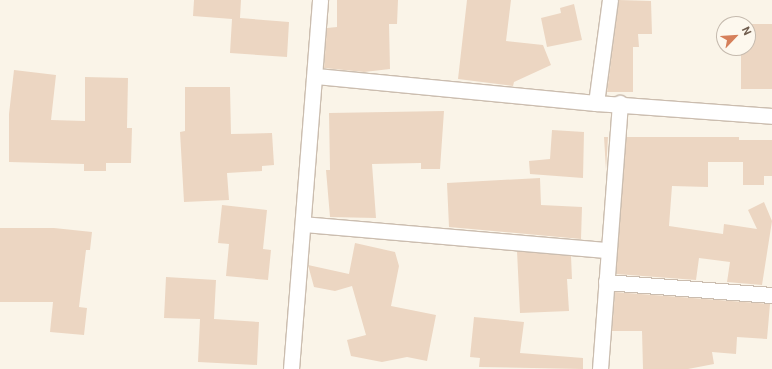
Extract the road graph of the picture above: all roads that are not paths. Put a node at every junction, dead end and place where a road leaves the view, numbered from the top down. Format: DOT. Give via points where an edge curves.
graph roads {
  1 [pos="320,0"];
  2 [pos="610,0"];
  3 [pos="316,76"];
  4 [pos="596,102"];
  5 [pos="620,103"];
  6 [pos="772,116"];
  7 [pos="303,224"];
  8 [pos="607,250"];
  9 [pos="606,282"];
  10 [pos="772,296"];
  11 [pos="291,369"];
  12 [pos="600,369"];
  1 -- 3 [label="street"];
  2 -- 4 [label="street"];
  3 -- 4 [label="street"];
  3 -- 7 [label="street"];
  4 -- 5 [label="street"];
  5 -- 6 [label="street"];
  5 -- 8 [label="street"];
  7 -- 8 [label="street"];
  7 -- 11 [label="street"];
  8 -- 9 [label="street"];
  9 -- 10 [label="street"];
  9 -- 12 [label="street"];
}
